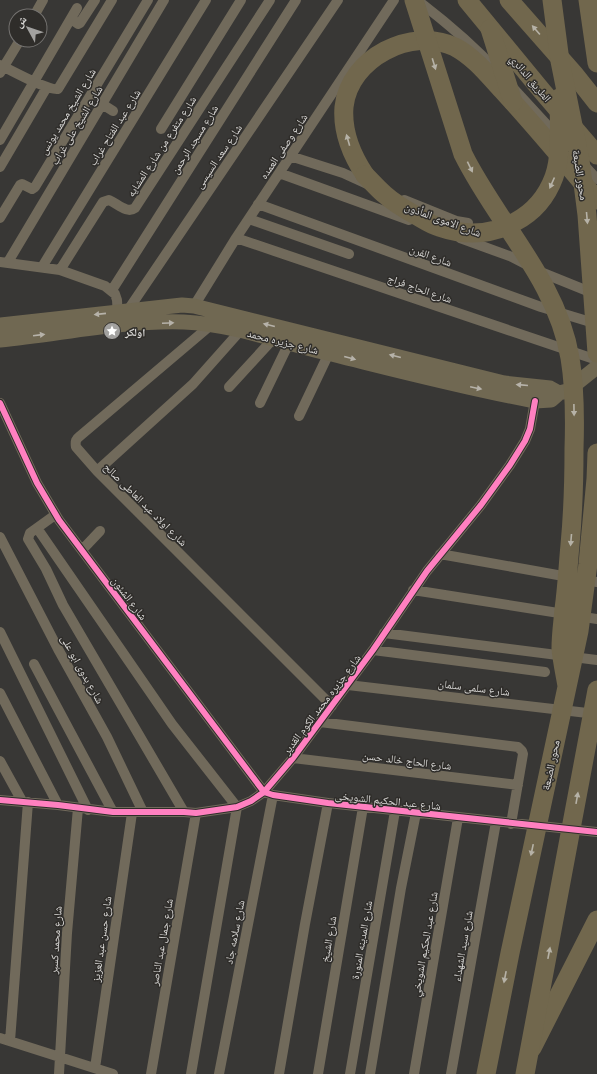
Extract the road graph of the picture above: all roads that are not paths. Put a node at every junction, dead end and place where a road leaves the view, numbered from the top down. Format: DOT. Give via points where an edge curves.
graph roads {
  1 [pos="95,0"];
  2 [pos="112,0"];
  3 [pos="148,0"];
  4 [pos="164,0"];
  5 [pos="206,0"];
  6 [pos="241,0"];
  7 [pos="270,0"];
  8 [pos="296,0"];
  9 [pos="338,0"];
  10 [pos="394,0"];
  11 [pos="415,0"];
  12 [pos="467,0"];
  13 [pos="509,0"];
  14 [pos="552,0"];
  15 [pos="588,0"];
  16 [pos="77,8"];
  17 [pos="71,19"];
  18 [pos="490,29"];
  19 [pos="15,48"];
  20 [pos="560,61"];
  21 [pos="597,63"];
  22 [pos="1,68"];
  23 [pos="575,75"];
  24 [pos="34,81"];
  25 [pos="47,87"];
  26 [pos="597,92"];
  27 [pos="513,102"];
  28 [pos="597,103"];
  29 [pos="102,104"];
  30 [pos="113,111"];
  31 [pos="161,129"];
  32 [pos="0,140"];
  33 [pos="597,155"];
  34 [pos="290,156"];
  35 [pos="0,167"];
  36 [pos="279,173"];
  37 [pos="597,179"];
  38 [pos="597,200"];
  39 [pos="258,204"];
  40 [pos="0,218"];
  41 [pos="249,219"];
  42 [pos="468,223"];
  43 [pos="236,238"];
  44 [pos="348,254"];
  45 [pos="4,262"];
  46 [pos="42,267"];
  47 [pos="60,270"];
  48 [pos="112,290"];
  49 [pos="597,294"];
  50 [pos="194,306"];
  51 [pos="121,316"];
  52 [pos="597,324"];
  53 [pos="0,325"];
  54 [pos="211,325"];
  55 [pos="241,330"];
  56 [pos="272,339"];
  57 [pos="0,340"];
  58 [pos="289,343"];
  59 [pos="329,353"];
  60 [pos="597,353"];
  61 [pos="597,360"];
  62 [pos="597,366"];
  63 [pos="229,387"];
  64 [pos="559,393"];
  65 [pos="535,401"];
  66 [pos="0,403"];
  67 [pos="260,403"];
  68 [pos="299,416"];
  69 [pos="597,453"];
  70 [pos="97,471"];
  71 [pos="55,515"];
  72 [pos="37,528"];
  73 [pos="100,531"];
  74 [pos="0,537"];
  75 [pos="82,550"];
  76 [pos="440,554"];
  77 [pos="597,582"];
  78 [pos="413,590"];
  79 [pos="597,619"];
  80 [pos="0,632"];
  81 [pos="384,633"];
  82 [pos="373,650"];
  83 [pos="597,660"];
  84 [pos="34,664"];
  85 [pos="545,672"];
  86 [pos="348,685"];
  87 [pos="568,686"];
  88 [pos="597,690"];
  89 [pos="0,693"];
  90 [pos="332,706"];
  91 [pos="597,714"];
  92 [pos="320,722"];
  93 [pos="293,758"];
  94 [pos="0,761"];
  95 [pos="518,785"];
  96 [pos="268,794"];
  97 [pos="0,800"];
  98 [pos="25,802"];
  99 [pos="328,804"];
  100 [pos="58,805"];
  101 [pos="237,807"];
  102 [pos="363,807"];
  103 [pos="83,809"];
  104 [pos="396,811"];
  105 [pos="113,812"];
  106 [pos="143,812"];
  107 [pos="184,812"];
  108 [pos="132,813"];
  109 [pos="196,813"];
  110 [pos="416,813"];
  111 [pos="458,818"];
  112 [pos="496,822"];
  113 [pos="511,824"];
  114 [pos="597,832"];
  115 [pos="597,920"];
  116 [pos="5,1040"];
  117 [pos="529,1055"];
  118 [pos="60,1056"];
  119 [pos="95,1068"];
  120 [pos="80,1069"];
  121 [pos="59,1074"];
  122 [pos="114,1074"];
  123 [pos="151,1074"];
  124 [pos="191,1074"];
  125 [pos="219,1074"];
  126 [pos="279,1074"];
  127 [pos="318,1074"];
  128 [pos="350,1074"];
  129 [pos="370,1074"];
  130 [pos="414,1074"];
  131 [pos="451,1074"];
  132 [pos="486,1074"];
  133 [pos="525,1074"];
  1 -- 17 [label="street" via="80,23"];
  2 -- 25 [label="street" via="60,88 56,90"];
  3 -- 40 [label="street, شارع الشيخ محمد يونس" via="35,187 32,189 20,185"];
  4 -- 29 [label="street, شارع الشيخ على غراب"];
  5 -- 46 [label="street, شارع عبد الفتاح غراب"];
  6 -- 31 [label="street"];
  7 -- 47 [label="street, شارع متفرع من شارع المشايه" via="136,208 128,210 109,200 103,202"];
  8 -- 48 [label="street, شارع مسجد الرحمن"];
  9 -- 51 [label="street, شارع سعد السيسى"];
  10 -- 34 [label="street, شارع وصفى العمده"];
  11 -- 37 [label="street" via="483,55"];
  11 -- 87 [label="highway, one-way, bridge" via="463,154 474,176 531,262 551,298 570,357 574,388 574,498 561,648"];
  12 -- 18 [label="highway, الطريق الدائري"];
  23 -- 13 [label="highway, one-way, bridge"];
  14 -- 20 [label="highway, محور الضبعة, bridge"];
  15 -- 21 [label="highway"];
  16 -- 17 [label="street"];
  17 -- 24 [label="street"];
  18 -- 27 [label="highway, bridge"];
  18 -- 33 [label="highway, الطريق الدائري, bridge"];
  19 -- 22 [label="street"];
  20 -- 27 [label="highway, one-way, bridge" via="558,157 555,176 547,193 535,208 504,228 484,233 461,232 438,227 405,209 385,195 365,175 354,158 346,138 344,106 354,80 366,64 392,47 405,43 420,40 455,47 470,57"];
  20 -- 60 [label="highway, محور الضبعة, one-way, bridge" via="580,160 587,215"];
  22 -- 24 [label="street"];
  23 -- 26 [label="highway"];
  23 -- 28 [label="highway"];
  24 -- 25 [label="street"];
  24 -- 32 [label="street"];
  25 -- 35 [label="street"];
  27 -- 38 [label="highway, bridge"];
  29 -- 30 [label="street"];
  29 -- 45 [label="street, شارع الشيخ على غراب"];
  34 -- 36 [label="street, شارع وصفى العمده"];
  34 -- 42 [label="street" via="343,173 428,210"];
  36 -- 39 [label="street, شارع وصفى العمده"];
  36 -- 49 [label="street, شارع الاموى المأذون" via="512,257 543,273"];
  39 -- 41 [label="street, شارع وصفى العمده"];
  39 -- 52 [label="street, شارع الفرن" via="541,307"];
  41 -- 43 [label="street, شارع وصفى العمده"];
  41 -- 44 [label="street"];
  43 -- 50 [label="street, شارع وصفى العمده"];
  43 -- 61 [label="street, شارع الحاج فراج"];
  45 -- 46 [label="street"];
  46 -- 47 [label="street"];
  47 -- 48 [label="street"];
  48 -- 51 [label="street"];
  50 -- 51 [label="main road, شارع جزيره محمد" via="182,305"];
  64 -- 50 [label="main road, شارع جزيره محمد, one-way" via="550,388 504,383"];
  51 -- 53 [label="main road, شارع جزيره محمد, one-way"];
  51 -- 54 [label="main road, شارع جزيره محمد, one-way"];
  57 -- 51 [label="main road, شارع جزيره محمد, one-way"];
  54 -- 55 [label="main road, شارع جزيره محمد"];
  54 -- 70 [label="street, شارع اولاد عبد العاطى صالح" via="77,439 76,447"];
  55 -- 56 [label="main road, شارع جزيره محمد"];
  55 -- 70 [label="street" via="193,384"];
  56 -- 58 [label="main road, شارع جزيره محمد"];
  56 -- 63 [label="street"];
  58 -- 59 [label="main road, شارع جزيره محمد"];
  58 -- 67 [label="street"];
  59 -- 65 [label="main road, شارع جزيره محمد, one-way" via="406,373"];
  59 -- 68 [label="street"];
  62 -- 64 [label="main road, شارع جزيره محمد" via="567,391"];
  64 -- 65 [label="main road, شارع جزيره محمد" via="551,400"];
  65 -- 76 [label="street, شارع جزيره محمد الكوم القدير" via="525,441 481,505"];
  66 -- 71 [label="street, شارع الشئون" via="37,483"];
  69 -- 87 [label="highway, محور الضبعة, bridge" via="588,564"];
  70 -- 90 [label="street, شارع اولاد عبد العاطى صالح"];
  71 -- 72 [label="street"];
  71 -- 75 [label="street, شارع الشئون"];
  72 -- 101 [label="street" via="172,724"];
  72 -- 107 [label="street" via="30,533 28,539 70,617"];
  73 -- 75 [label="street"];
  74 -- 106 [label="street, شارع بدوى ابو على" via="107,737"];
  75 -- 96 [label="street, شارع الشئون"];
  76 -- 77 [label="street"];
  76 -- 78 [label="street, شارع جزيره محمد الكوم القدير"];
  78 -- 79 [label="street"];
  78 -- 81 [label="street, شارع جزيره محمد الكوم القدير"];
  80 -- 103 [label="street"];
  81 -- 82 [label="street, شارع جزيره محمد الكوم القدير"];
  81 -- 83 [label="street"];
  82 -- 85 [label="street"];
  82 -- 86 [label="street, شارع جزيره محمد الكوم القدير"];
  84 -- 105 [label="street"];
  86 -- 90 [label="street, شارع جزيره محمد الكوم القدير"];
  86 -- 91 [label="street, شارع سلمى سلمان"];
  87 -- 132 [label="highway, محور الضبعة, one-way, bridge" via="511,945"];
  117 -- 88 [label="highway, one-way, bridge"];
  89 -- 100 [label="street"];
  90 -- 92 [label="street, شارع جزيره محمد الكوم القدير"];
  92 -- 93 [label="street, شارع جزيره محمد الكوم القدير"];
  92 -- 95 [label="street" via="518,747 523,754"];
  93 -- 95 [label="street, شارع الحاج خالد حسن"];
  93 -- 96 [label="street, شارع جزيره محمد الكوم القدير"];
  94 -- 98 [label="street"];
  95 -- 113 [label="street"];
  96 -- 99 [label="street, شارع عبد الحكيم الشويخى"];
  96 -- 101 [label="street, شارع جزيره محمد الكوم القدير"];
  96 -- 125 [label="street, شارع سلامه جاد"];
  97 -- 98 [label="street, شارع جزيره محمد الكوم القدير"];
  98 -- 100 [label="street, شارع جزيره محمد الكوم القدير"];
  98 -- 116 [label="street"];
  99 -- 102 [label="street, شارع عبد الحكيم الشويخى"];
  99 -- 126 [label="street"];
  100 -- 103 [label="street, شارع جزيره محمد الكوم القدير"];
  101 -- 109 [label="street, شارع جزيره محمد الكوم القدير"];
  101 -- 124 [label="street"];
  102 -- 104 [label="street, شارع عبد الحكيم الشويخى"];
  102 -- 127 [label="street, شارع الشيخ"];
  103 -- 105 [label="street, شارع جزيره محمد الكوم القدير"];
  103 -- 118 [label="street, شارع محمد كسبر" via="67,933"];
  104 -- 110 [label="street, شارع عبد الحكيم الشويخى"];
  104 -- 128 [label="street, شارع المدينه المنورة"];
  105 -- 108 [label="street, شارع جزيره محمد الكوم القدير"];
  106 -- 107 [label="street, شارع جزيره محمد الكوم القدير"];
  106 -- 108 [label="street, شارع جزيره محمد الكوم القدير"];
  107 -- 109 [label="street, شارع جزيره محمد الكوم القدير"];
  108 -- 119 [label="street, شارع حسن عبد العزيز"];
  109 -- 123 [label="street, شارع جمال عبد الناصر"];
  110 -- 111 [label="street, شارع عبد الحكيم الشويخى"];
  110 -- 129 [label="street"];
  111 -- 112 [label="street, شارع عبد الحكيم الشويخى"];
  111 -- 130 [label="street, شارع عبد الحكيم الشويخي"];
  112 -- 113 [label="street, شارع عبد الحكيم الشويخى"];
  112 -- 131 [label="street, شارع سيد الشهداء"];
  113 -- 114 [label="street, شارع عبد الحكيم الشويخى"];
  115 -- 117 [label="highway"];
  116 -- 118 [label="street"];
  117 -- 133 [label="highway, bridge"];
  118 -- 120 [label="street"];
  118 -- 121 [label="street, شارع محمد كسبر"];
  119 -- 120 [label="street"];
  119 -- 122 [label="street"];
}
